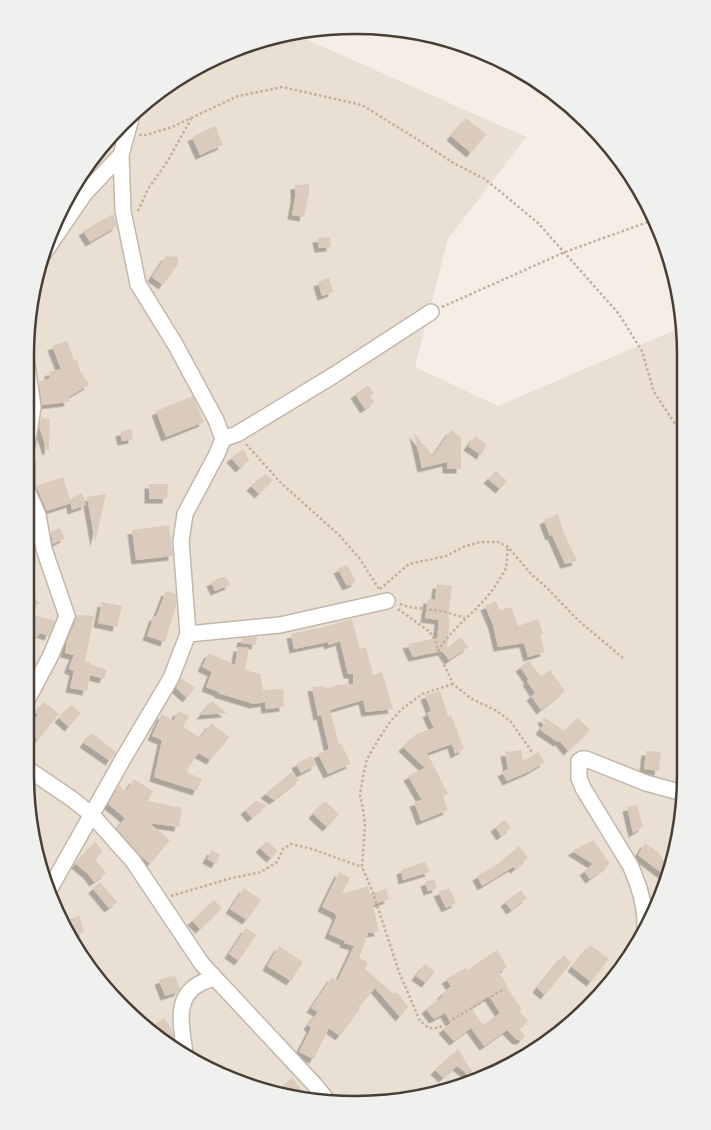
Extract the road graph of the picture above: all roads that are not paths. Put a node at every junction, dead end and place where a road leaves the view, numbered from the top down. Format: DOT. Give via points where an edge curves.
graph roads {
  1 [pos="129,127"];
  2 [pos="121,155"];
  3 [pos="58,233"];
  4 [pos="431,312"];
  5 [pos="222,440"];
  6 [pos="34,506"];
  7 [pos="383,595"];
  8 [pos="188,634"];
  9 [pos="34,686"];
  10 [pos="34,773"];
  11 [pos="677,791"];
  12 [pos="92,815"];
  13 [pos="53,883"];
  14 [pos="645,914"];
  15 [pos="214,978"];
  16 [pos="184,1046"];
  17 [pos="322,1094"];
  1 -- 2 [label="street"];
  2 -- 3 [label="street" via="85,193"];
  2 -- 5 [label="street" via="123,211 138,284 212,411"];
  4 -- 5 [label="street" via="334,375"];
  5 -- 8 [label="street" via="185,514 181,541"];
  6 -- 9 [label="street" via="44,549 67,616"];
  7 -- 8 [label="street" via="280,625"];
  8 -- 12 [label="street" via="171,678"];
  10 -- 12 [label="street"];
  11 -- 14 [label="street" via="586,759 579,761 583,788 630,865"];
  12 -- 13 [label="street"];
  12 -- 15 [label="street" via="133,861"];
  15 -- 16 [label="street" via="189,991 183,1001"];
  15 -- 17 [label="street"];
}
